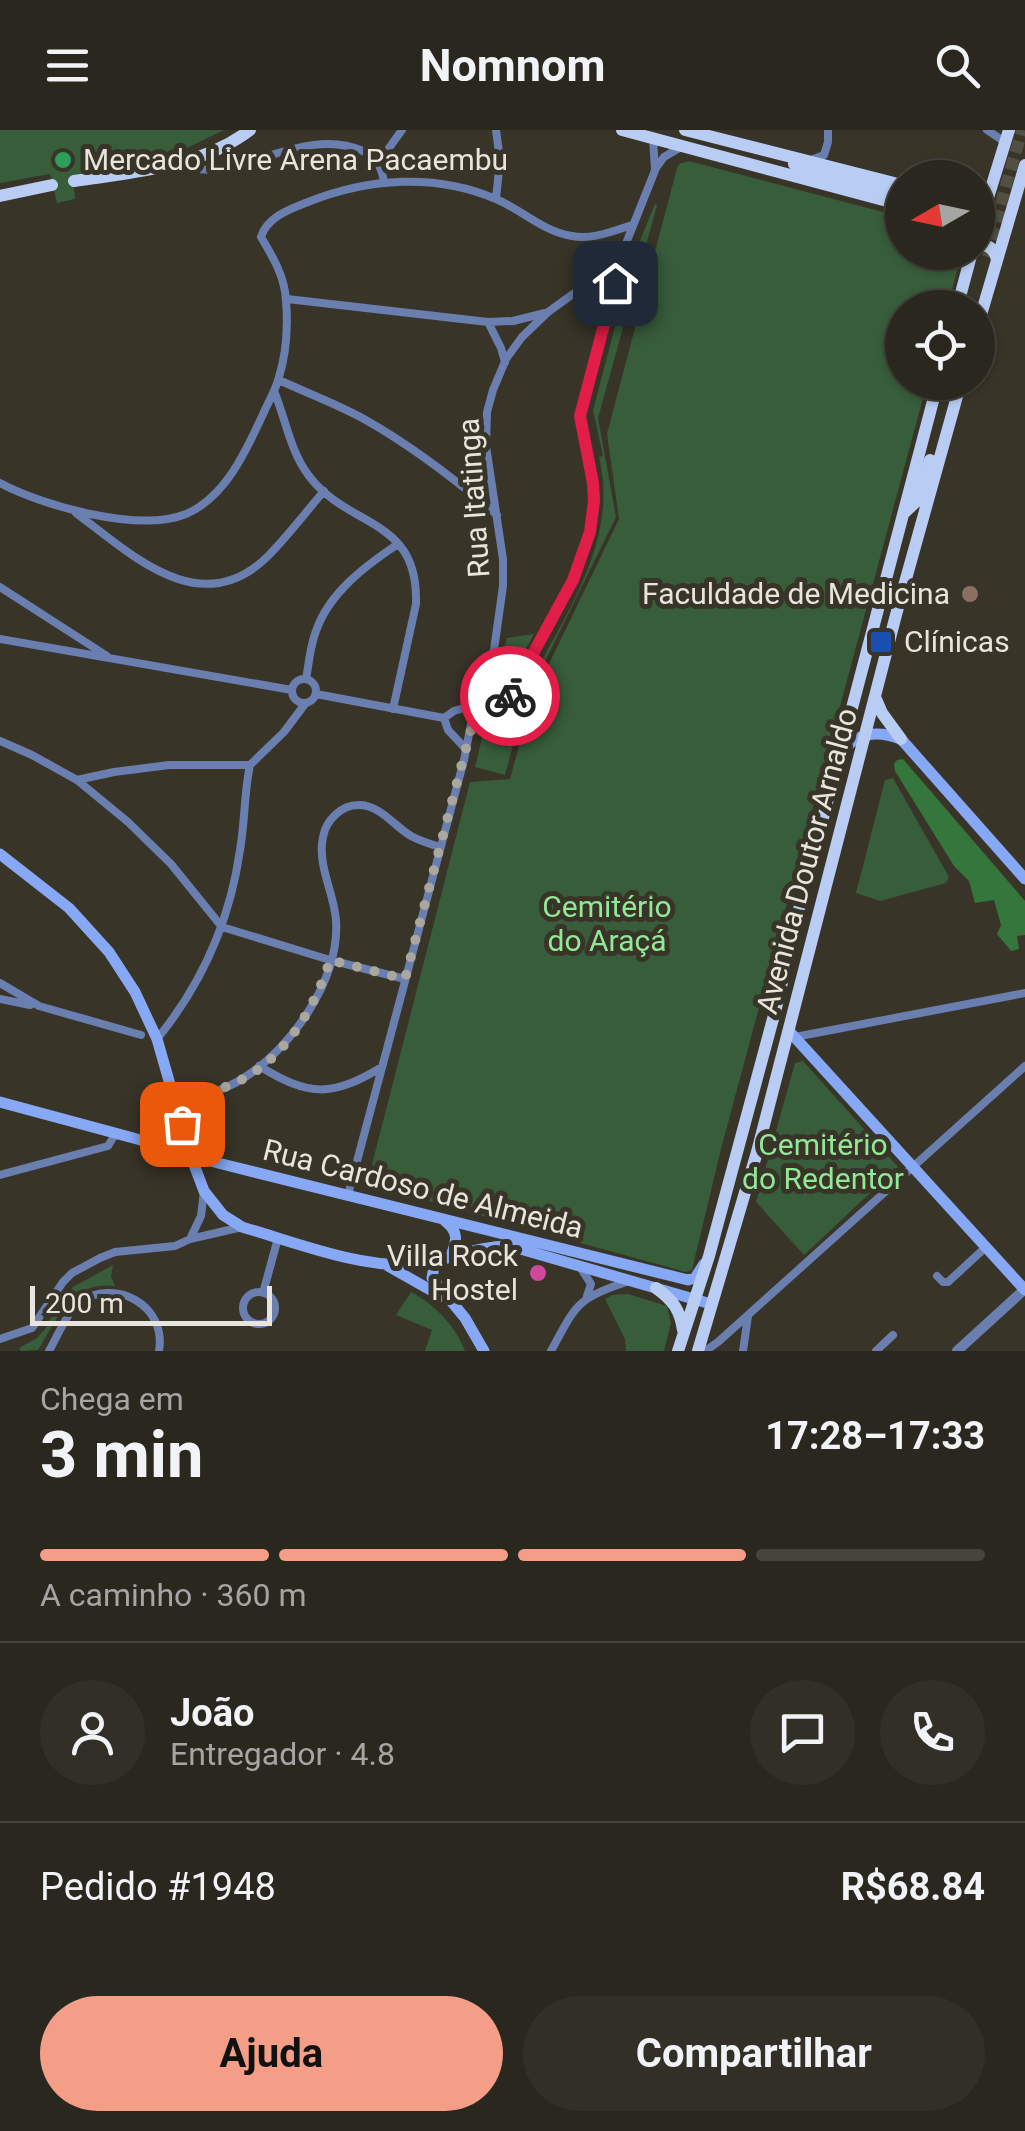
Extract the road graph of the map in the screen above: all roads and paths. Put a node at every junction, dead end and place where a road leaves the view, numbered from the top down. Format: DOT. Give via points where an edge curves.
graph roads {
  1 [pos="250,130"];
  2 [pos="402,130"];
  3 [pos="496,130"];
  4 [pos="622,130"];
  5 [pos="685,130"];
  6 [pos="828,130"];
  7 [pos="987,130"];
  8 [pos="703,133"];
  9 [pos="1007,136"];
  10 [pos="652,138"];
  11 [pos="682,146"];
  12 [pos="773,151"];
  13 [pos="811,160"];
  14 [pos="379,162"];
  15 [pos="174,164"];
  16 [pos="1025,165"];
  17 [pos="995,168"];
  18 [pos="654,174"];
  19 [pos="885,180"];
  20 [pos="74,181"];
  21 [pos="384,182"];
  22 [pos="52,185"];
  23 [pos="885,191"];
  24 [pos="0,196"];
  25 [pos="496,199"];
  26 [pos="885,200"];
  27 [pos="1009,214"];
  28 [pos="995,220"];
  29 [pos="632,225"];
  30 [pos="995,250"];
  31 [pos="618,261"];
  32 [pos="286,298"];
  33 [pos="548,312"];
  34 [pos="488,322"];
  35 [pos="505,362"];
  36 [pos="279,380"];
  37 [pos="274,391"];
  38 [pos="933,400"];
  39 [pos="947,400"];
  40 [pos="956,400"];
  41 [pos="0,483"];
  42 [pos="324,492"];
  43 [pos="71,510"];
  44 [pos="903,514"];
  45 [pos="497,515"];
  46 [pos="398,544"];
  47 [pos="0,587"];
  48 [pos="0,639"];
  49 [pos="110,658"];
  50 [pos="306,678"];
  51 [pos="292,690"];
  52 [pos="316,694"];
  53 [pos="876,699"];
  54 [pos="305,704"];
  55 [pos="474,705"];
  56 [pos="393,709"];
  57 [pos="444,718"];
  58 [pos="473,722"];
  59 [pos="866,735"];
  60 [pos="901,739"];
  61 [pos="0,741"];
  62 [pos="465,748"];
  63 [pos="841,753"];
  64 [pos="250,765"];
  65 [pos="77,780"];
  66 [pos="440,847"];
  67 [pos="0,854"];
  68 [pos="1025,879"];
  69 [pos="222,927"];
  70 [pos="330,960"];
  71 [pos="405,979"];
  72 [pos="0,982"];
  73 [pos="1025,992"];
  74 [pos="0,998"];
  75 [pos="777,1004"];
  76 [pos="39,1006"];
  77 [pos="792,1034"];
  78 [pos="141,1036"];
  79 [pos="158,1039"];
  80 [pos="759,1064"];
  81 [pos="260,1066"];
  82 [pos="1025,1066"];
  83 [pos="382,1067"];
  84 [pos="774,1087"];
  85 [pos="0,1102"];
  86 [pos="177,1104"];
  87 [pos="116,1133"];
  88 [pos="185,1134"];
  89 [pos="169,1148"];
  90 [pos="190,1154"];
  91 [pos="218,1163"];
  92 [pos="913,1168"];
  93 [pos="0,1175"];
  94 [pos="204,1191"];
  95 [pos="348,1195"];
  96 [pos="441,1218"];
  97 [pos="242,1227"];
  98 [pos="278,1238"];
  99 [pos="190,1239"];
  100 [pos="986,1248"];
  101 [pos="708,1256"];
  102 [pos="445,1258"];
  103 [pos="576,1264"];
  104 [pos="388,1266"];
  105 [pos="937,1276"];
  106 [pos="630,1280"];
  107 [pos="656,1288"];
  108 [pos="1025,1290"];
  109 [pos="263,1293"];
  110 [pos="587,1296"];
  111 [pos="695,1299"];
  112 [pos="450,1302"];
  113 [pos="712,1304"];
  114 [pos="748,1315"];
  115 [pos="893,1335"];
  116 [pos="3,1342"];
  117 [pos="681,1344"];
  118 [pos="484,1350"];
  119 [pos="49,1351"];
  120 [pos="158,1351"];
  121 [pos="551,1351"];
  122 [pos="701,1351"];
  123 [pos="742,1351"];
  124 [pos="877,1351"];
  125 [pos="957,1351"];
  1 -- 15 [label="main road" via="207,155"];
  2 -- 14 [label="street"];
  3 -- 25 [label="street"];
  4 -- 10 [label="main road"];
  5 -- 8 [label="main road"];
  6 -- 13 [label="street" via="824,154"];
  7 -- 9 [label="street"];
  8 -- 12 [label="main road"];
  9 -- 17 [label="main road"];
  10 -- 11 [label="main road"];
  10 -- 18 [label="street"];
  11 -- 18 [label="street"];
  11 -- 26 [label="main road"];
  12 -- 13 [label="main road"];
  12 -- 23 [label="main road" via="794,164"];
  13 -- 19 [label="main road"];
  14 -- 15 [label="street" via="356,146 318,138 220,169"];
  14 -- 21 [label="street"];
  15 -- 20 [label="main road"];
  16 -- 27 [label="main road"];
  18 -- 29 [label="street"];
  21 -- 25 [label="street" via="445,186"];
  21 -- 32 [label="street" via="348,188 267,224 261,237"];
  22 -- 24 [label="main road"];
  25 -- 29 [label="street" via="569,236"];
  27 -- 28 [label="main road"];
  27 -- 30 [label="main road"];
  29 -- 31 [label="street"];
  31 -- 33 [label="street, Rua Itatinga"];
  31 -- 58 [label="street" via="580,416 594,501 583,556 514,692"];
  32 -- 34 [label="street"];
  32 -- 36 [label="street"];
  33 -- 34 [label="street"];
  33 -- 35 [label="street, Rua Itatinga"];
  34 -- 35 [label="street"];
  35 -- 45 [label="street, Rua Itatinga" via="486,429"];
  36 -- 37 [label="street"];
  36 -- 45 [label="street" via="392,436"];
  37 -- 42 [label="street" via="293,448"];
  37 -- 43 [label="street" via="238,463 200,506 161,519"];
  38 -- 44 [label="main road, Avenida Doutor Arnaldo"];
  39 -- 44 [label="main road" via="919,499"];
  40 -- 53 [label="main road, Avenida Doutor Arnaldo"];
  41 -- 43 [label="street"];
  42 -- 43 [label="street" via="262,561 204,584 155,570"];
  42 -- 46 [label="street"];
  44 -- 63 [label="main road, Avenida Doutor Arnaldo"];
  45 -- 55 [label="street, Rua Itatinga" via="503,586 494,650"];
  46 -- 50 [label="street" via="334,600 316,630"];
  46 -- 56 [label="street" via="416,591"];
  47 -- 49 [label="street"];
  48 -- 49 [label="street"];
  49 -- 51 [label="street"];
  50 -- 51 [label="street"];
  50 -- 52 [label="street"];
  51 -- 54 [label="street"];
  52 -- 54 [label="street"];
  52 -- 56 [label="street"];
  53 -- 59 [label="main road, Avenida Doutor Arnaldo"];
  53 -- 60 [label="main road"];
  54 -- 64 [label="street"];
  55 -- 57 [label="street"];
  55 -- 58 [label="street, Rua Itatinga"];
  56 -- 57 [label="street"];
  57 -- 62 [label="street"];
  58 -- 62 [label="street, Rua Itatinga"];
  59 -- 60 [label="main road"];
  59 -- 63 [label="main road"];
  59 -- 77 [label="main road, Avenida Doutor Arnaldo"];
  60 -- 68 [label="main road"];
  61 -- 65 [label="street"];
  62 -- 66 [label="street, Rua Itatinga"];
  63 -- 75 [label="main road, Avenida Doutor Arnaldo"];
  64 -- 65 [label="street" via="169,765"];
  64 -- 69 [label="street"];
  65 -- 69 [label="street" via="149,840"];
  66 -- 70 [label="street" via="364,805 335,814 322,848 336,924"];
  66 -- 71 [label="street, Rua Itatinga"];
  67 -- 79 [label="main road" via="68,908 109,952"];
  69 -- 70 [label="street"];
  69 -- 79 [label="street" via="195,986"];
  70 -- 71 [label="street"];
  70 -- 81 [label="street" via="300,1022"];
  71 -- 83 [label="street, Rua Itatinga"];
  72 -- 76 [label="street"];
  73 -- 77 [label="street"];
  74 -- 76 [label="street"];
  75 -- 77 [label="main road"];
  75 -- 80 [label="main road, Avenida Doutor Arnaldo"];
  76 -- 78 [label="street"];
  77 -- 84 [label="main road, Avenida Doutor Arnaldo"];
  77 -- 92 [label="main road"];
  79 -- 86 [label="main road"];
  80 -- 84 [label="main road" via="769,1068"];
  80 -- 101 [label="main road, Avenida Doutor Arnaldo"];
  81 -- 83 [label="street" via="284,1081 328,1090"];
  81 -- 86 [label="street"];
  82 -- 92 [label="street"];
  83 -- 95 [label="street, Rua Itatinga"];
  84 -- 113 [label="main road, Avenida Doutor Arnaldo"];
  85 -- 87 [label="main road, Rua Cardoso de Almeida"];
  86 -- 88 [label="main road"];
  87 -- 89 [label="main road, Rua Cardoso de Almeida"];
  87 -- 93 [label="street" via="108,1146"];
  88 -- 89 [label="main road"];
  88 -- 90 [label="main road"];
  89 -- 90 [label="main road, Rua Cardoso de Almeida"];
  90 -- 91 [label="main road, Rua Cardoso de Almeida"];
  90 -- 94 [label="main road"];
  91 -- 94 [label="main road"];
  91 -- 95 [label="main road, Rua Cardoso de Almeida"];
  92 -- 100 [label="main road"];
  92 -- 114 [label="street"];
  94 -- 97 [label="main road" via="222,1215"];
  94 -- 99 [label="street"];
  95 -- 96 [label="main road, Rua Cardoso de Almeida"];
  96 -- 101 [label="main road, Rua Cardoso de Almeida" via="688,1280"];
  96 -- 102 [label="main road" via="456,1232"];
  97 -- 98 [label="main road"];
  97 -- 99 [label="street"];
  98 -- 104 [label="main road"];
  98 -- 109 [label="street"];
  99 -- 116 [label="street" via="91,1263 63,1282 32,1328"];
  100 -- 105 [label="street" via="948,1282"];
  100 -- 108 [label="main road"];
  101 -- 111 [label="main road, Avenida Doutor Arnaldo"];
  102 -- 103 [label="main road, Rua Cardoso de Almeida" via="504,1246"];
  102 -- 104 [label="main road, Rua Cardoso de Almeida"];
  102 -- 112 [label="main road" via="432,1278"];
  103 -- 106 [label="main road, Rua Cardoso de Almeida"];
  103 -- 110 [label="street" via="590,1279"];
  104 -- 112 [label="main road"];
  106 -- 107 [label="main road, Rua Cardoso de Almeida"];
  106 -- 110 [label="street"];
  107 -- 111 [label="main road, Rua Cardoso de Almeida"];
  107 -- 117 [label="main road" via="678,1309"];
  108 -- 125 [label="street"];
  109 -- 109 [label="street" via="246,1300 251,1322 266,1322 274,1312 273,1300"];
  110 -- 121 [label="street"];
  111 -- 113 [label="main road, Rua Cardoso de Almeida"];
  111 -- 117 [label="main road, Avenida Doutor Arnaldo"];
  112 -- 118 [label="main road"];
  113 -- 122 [label="main road, Avenida Doutor Arnaldo"];
  114 -- 122 [label="street"];
  114 -- 123 [label="street"];
  115 -- 124 [label="street"];
  119 -- 120 [label="street" via="69,1312 103,1293 130,1297 152,1312 161,1337"];
}
